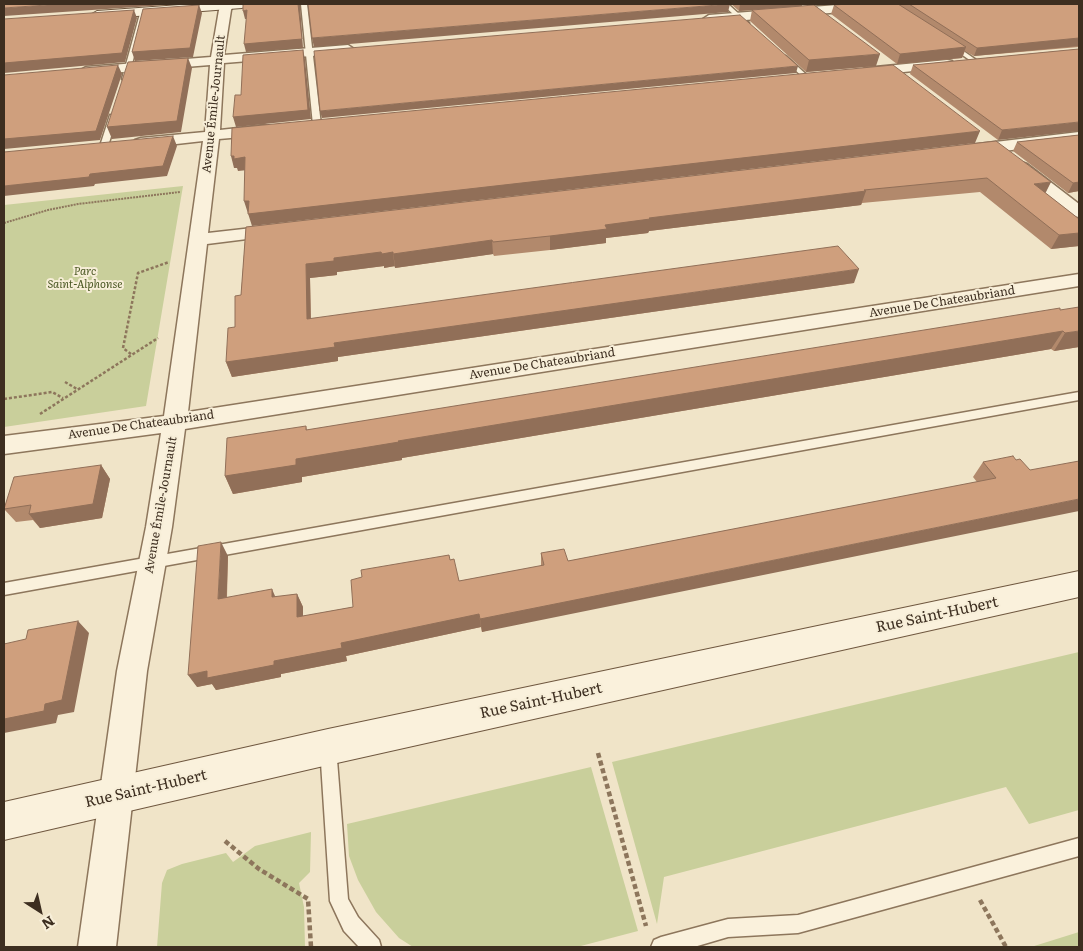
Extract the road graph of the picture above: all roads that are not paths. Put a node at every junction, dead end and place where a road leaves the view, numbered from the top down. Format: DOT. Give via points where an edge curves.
graph roads {
  1 [pos="228,4"];
  2 [pos="242,4"];
  3 [pos="304,4"];
  4 [pos="725,4"];
  5 [pos="890,5"];
  6 [pos="810,7"];
  7 [pos="143,11"];
  8 [pos="87,15"];
  9 [pos="739,16"];
  10 [pos="700,20"];
  11 [pos="827,20"];
  12 [pos="755,30"];
  13 [pos="942,39"];
  14 [pos="358,48"];
  15 [pos="776,50"];
  16 [pos="310,52"];
  17 [pos="876,58"];
  18 [pos="218,59"];
  19 [pos="981,61"];
  20 [pos="129,67"];
  21 [pos="892,70"];
  22 [pos="71,72"];
  23 [pos="851,74"];
  24 [pos="824,76"];
  25 [pos="807,78"];
  26 [pos="788,80"];
  27 [pos="908,82"];
  28 [pos="123,85"];
  29 [pos="115,111"];
  30 [pos="317,125"];
  31 [pos="278,129"];
  32 [pos="212,136"];
  33 [pos="981,136"];
  34 [pos="1079,137"];
  35 [pos="104,146"];
  36 [pos="995,147"];
  37 [pos="86,148"];
  38 [pos="949,152"];
  39 [pos="1079,212"];
  40 [pos="294,228"];
  41 [pos="198,240"];
  42 [pos="1079,280"];
  43 [pos="1079,396"];
  44 [pos="175,422"];
  45 [pos="4,445"];
  46 [pos="152,564"];
  47 [pos="4,589"];
  48 [pos="1076,590"];
  49 [pos="328,748"];
  50 [pos="116,796"];
  51 [pos="4,821"];
  52 [pos="1079,847"];
  53 [pos="98,947"];
  54 [pos="372,947"];
  55 [pos="661,947"];
  1 -- 2 [label="main road"];
  1 -- 7 [label="main road"];
  1 -- 18 [label="street, Avenue Émile-Journault"];
  3 -- 16 [label="lane"];
  4 -- 9 [label="lane"];
  5 -- 6 [label="street"];
  6 -- 9 [label="street"];
  6 -- 11 [label="street"];
  7 -- 8 [label="main road"];
  7 -- 20 [label="lane"];
  9 -- 10 [label="street"];
  9 -- 12 [label="lane"];
  13 -- 19 [label="lane"];
  14 -- 16 [label="street"];
  15 -- 25 [label="lane"];
  16 -- 18 [label="street"];
  16 -- 30 [label="lane"];
  17 -- 21 [label="street"];
  18 -- 20 [label="street"];
  18 -- 32 [label="street, Avenue Émile-Journault"];
  19 -- 21 [label="street"];
  20 -- 22 [label="street"];
  20 -- 28 [label="lane"];
  21 -- 23 [label="street"];
  21 -- 27 [label="street"];
  24 -- 25 [label="street"];
  25 -- 26 [label="street"];
  29 -- 35 [label="lane"];
  31 -- 32 [label="street"];
  32 -- 35 [label="street"];
  32 -- 41 [label="street, Avenue Émile-Journault"];
  33 -- 36 [label="street"];
  34 -- 36 [label="street"];
  35 -- 37 [label="street"];
  36 -- 38 [label="street"];
  36 -- 39 [label="street"];
  40 -- 41 [label="street"];
  41 -- 44 [label="street, Avenue Émile-Journault"];
  42 -- 44 [label="street, Avenue De Chateaubriand"];
  43 -- 46 [label="lane"];
  44 -- 45 [label="street, Avenue De Chateaubriand"];
  44 -- 46 [label="street, Avenue Émile-Journault"];
  46 -- 47 [label="lane"];
  46 -- 50 [label="street, Avenue Émile-Journault" via="132,671"];
  48 -- 49 [label="main road, Rue Saint-Hubert"];
  49 -- 50 [label="main road, Rue Saint-Hubert"];
  49 -- 54 [label="lane" via="339,901 351,924"];
  50 -- 51 [label="main road, Rue Saint-Hubert"];
  50 -- 53 [label="street, Avenue Émile-Journault"];
  52 -- 55 [label="lane" via="798,924 728,928"];
}
